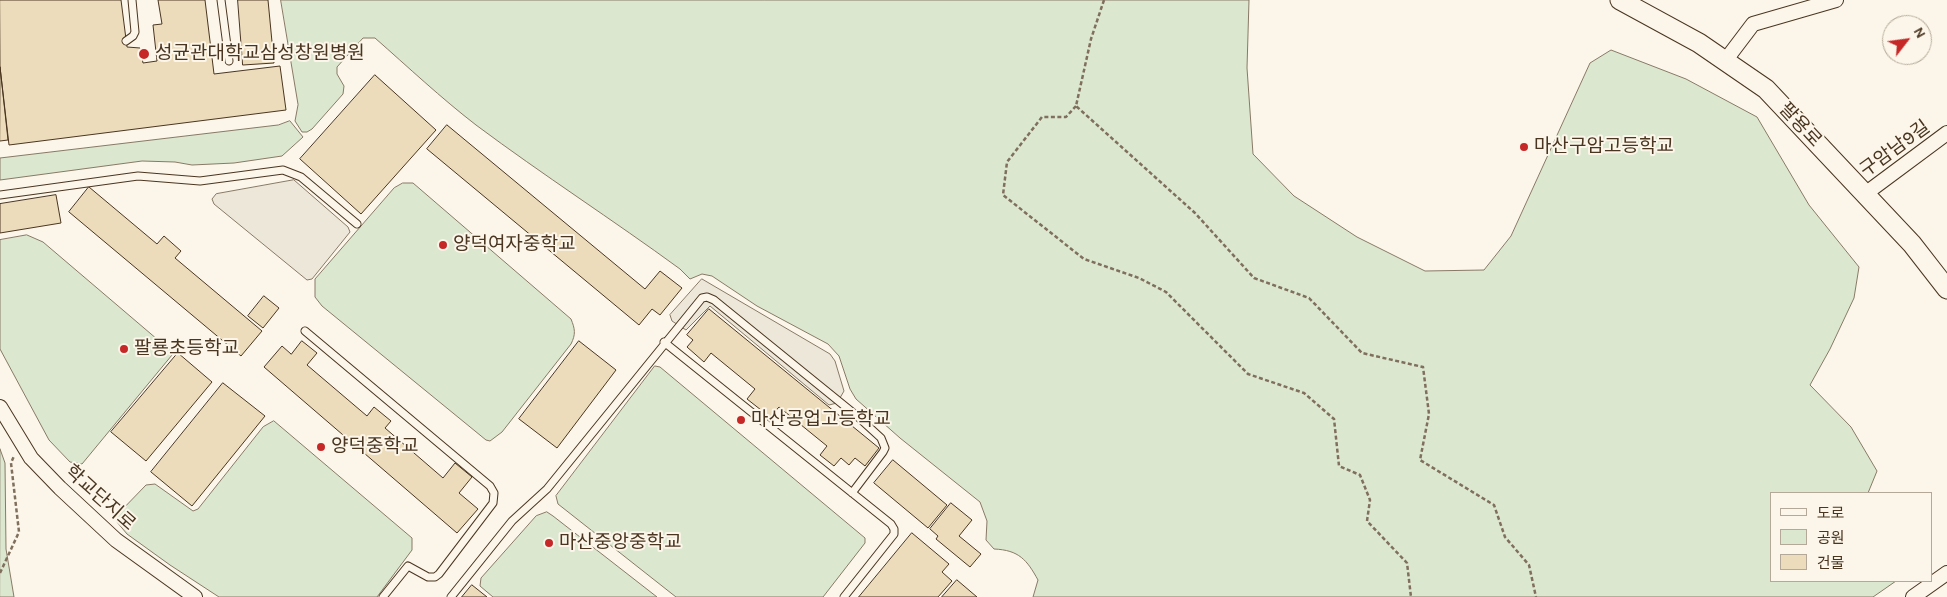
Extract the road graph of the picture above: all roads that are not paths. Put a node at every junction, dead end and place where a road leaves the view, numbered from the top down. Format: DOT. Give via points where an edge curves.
graph roads {
  1 [pos="132,0"];
  2 [pos="221,0"];
  3 [pos="1620,0"];
  4 [pos="1836,0"];
  5 [pos="126,41"];
  6 [pos="229,61"];
  7 [pos="1725,61"];
  8 [pos="1947,134"];
  9 [pos="1864,194"];
  10 [pos="0,196"];
  11 [pos="357,224"];
  12 [pos="1947,289"];
  13 [pos="305,331"];
  14 [pos="664,342"];
  15 [pos="0,407"];
  16 [pos="852,493"];
  17 [pos="1947,573"];
  18 [pos="195,597"];
  19 [pos="383,597"];
  20 [pos="451,597"];
  21 [pos="844,597"];
  22 [pos="1913,597"];
  1 -- 5 [label="lane" via="135,32"];
  2 -- 6 [label="lane"];
  3 -- 7 [label="main road, 팔용로"];
  4 -- 7 [label="street" via="1753,24"];
  7 -- 9 [label="main road, 팔용로" via="1766,89"];
  8 -- 9 [label="street, 구암남9길"];
  9 -- 12 [label="main road, 팔용로" via="1912,244"];
  10 -- 11 [label="lane" via="138,176 200,181 283,170 301,177"];
  13 -- 19 [label="lane" via="490,486 494,493 493,503 439,574 428,577 408,566"];
  14 -- 16 [label="lane"];
  14 -- 16 [label="lane" via="698,301 707,297 714,300 881,438 885,448 883,452"];
  14 -- 20 [label="lane" via="546,489 512,522"];
  15 -- 18 [label="street, 학교단지로" via="41,469 116,540"];
  16 -- 21 [label="lane" via="891,524 894,530"];
  17 -- 22 [label="street"];
}
